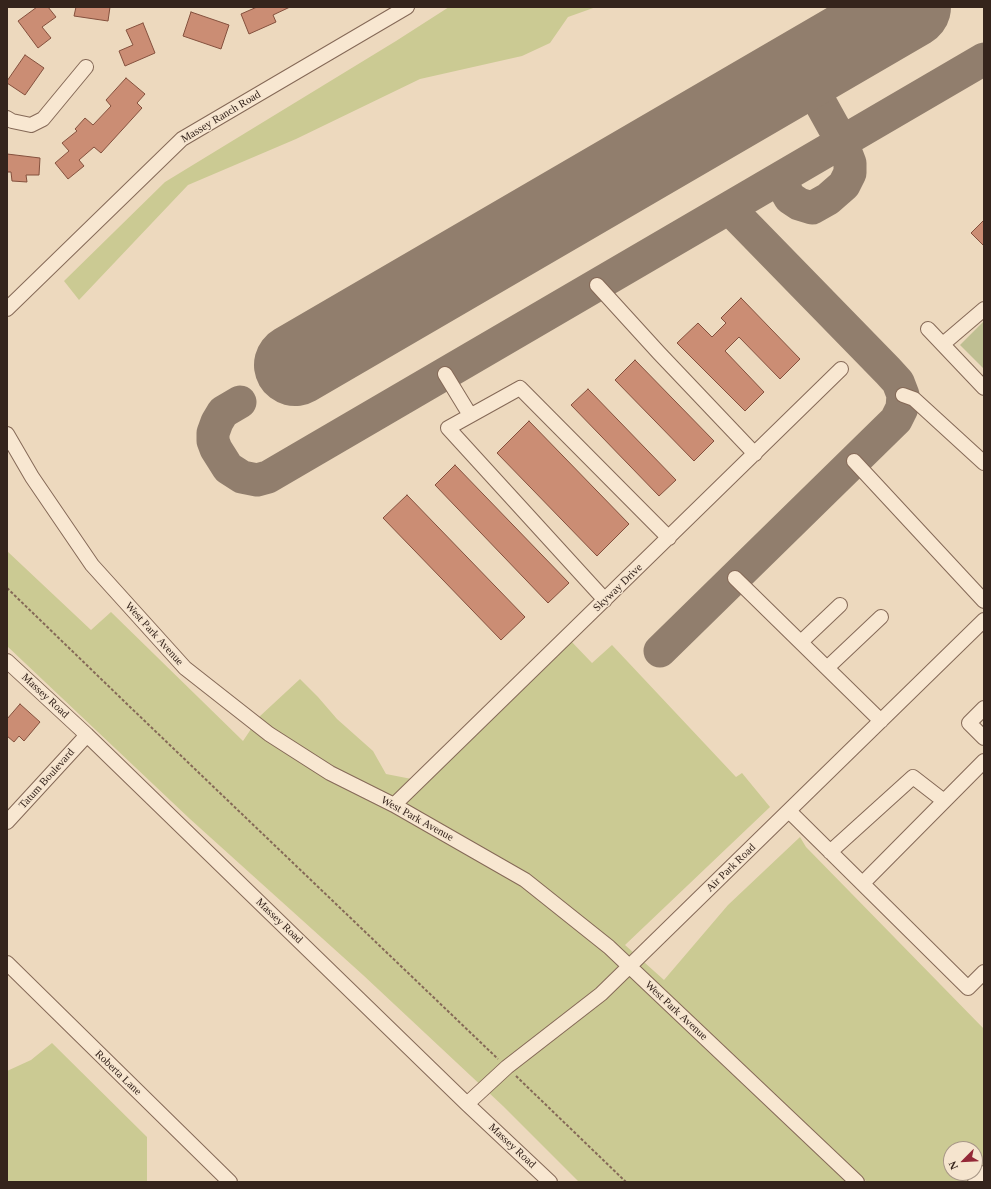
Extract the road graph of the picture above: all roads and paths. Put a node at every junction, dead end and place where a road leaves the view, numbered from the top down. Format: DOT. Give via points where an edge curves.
graph roads {
  1 [pos="407,7"];
  2 [pos="86,67"];
  3 [pos="7,118"];
  4 [pos="597,285"];
  5 [pos="7,309"];
  6 [pos="984,309"];
  7 [pos="928,329"];
  8 [pos="943,344"];
  9 [pos="841,369"];
  10 [pos="445,374"];
  11 [pos="984,388"];
  12 [pos="903,394"];
  13 [pos="470,415"];
  14 [pos="7,434"];
  15 [pos="755,454"];
  16 [pos="854,461"];
  17 [pos="984,463"];
  18 [pos="669,538"];
  19 [pos="735,578"];
  20 [pos="7,588"];
  21 [pos="606,600"];
  22 [pos="984,601"];
  23 [pos="840,605"];
  24 [pos="881,617"];
  25 [pos="984,620"];
  26 [pos="801,642"];
  27 [pos="7,661"];
  28 [pos="827,668"];
  29 [pos="984,708"];
  30 [pos="881,721"];
  31 [pos="87,735"];
  32 [pos="984,738"];
  33 [pos="984,761"];
  34 [pos="944,801"];
  35 [pos="394,805"];
  36 [pos="789,811"];
  37 [pos="7,822"];
  38 [pos="830,852"];
  39 [pos="863,883"];
  40 [pos="7,964"];
  41 [pos="630,967"];
  42 [pos="984,972"];
  43 [pos="507,1067"];
  44 [pos="467,1104"];
  45 [pos="984,1173"];
  46 [pos="230,1182"];
  47 [pos="550,1182"];
  48 [pos="626,1182"];
  49 [pos="857,1182"];
  50 [pos="975,1182"];
  1 -- 5 [label="street, Massey Ranch Road" via="182,138"];
  2 -- 3 [label="street" via="43,119 31,125"];
  4 -- 15 [label="street"];
  6 -- 8 [label="street"];
  7 -- 8 [label="street"];
  8 -- 11 [label="street"];
  9 -- 15 [label="street, Skyway Drive"];
  10 -- 13 [label="street"];
  12 -- 17 [label="street" via="914,399"];
  13 -- 18 [label="street" via="520,388"];
  13 -- 21 [label="street" via="448,428"];
  14 -- 35 [label="street, West Park Avenue" via="92,565 185,668 268,734 330,773"];
  15 -- 18 [label="street, Skyway Drive"];
  16 -- 22 [label="street"];
  18 -- 21 [label="street, Skyway Drive"];
  19 -- 26 [label="street"];
  20 -- 43 [label="path"];
  21 -- 35 [label="street, Skyway Drive"];
  23 -- 26 [label="street"];
  24 -- 28 [label="street"];
  25 -- 30 [label="street, Air Park Road"];
  26 -- 28 [label="street"];
  27 -- 31 [label="street, Massey Road"];
  28 -- 30 [label="street"];
  29 -- 32 [label="street" via="969,723"];
  30 -- 36 [label="street, Air Park Road"];
  31 -- 37 [label="street, Tatum Boulevard"];
  31 -- 44 [label="street, Massey Road"];
  33 -- 34 [label="street"];
  34 -- 38 [label="street" via="914,777"];
  34 -- 39 [label="street"];
  35 -- 41 [label="street, West Park Avenue" via="525,880 609,947"];
  36 -- 38 [label="street"];
  36 -- 41 [label="street, Air Park Road"];
  38 -- 39 [label="street"];
  39 -- 42 [label="street" via="968,988"];
  40 -- 46 [label="street, Roberta Lane"];
  41 -- 43 [label="street, Air Park Road" via="601,994"];
  41 -- 49 [label="street, West Park Avenue"];
  43 -- 44 [label="street, Air Park Road"];
  43 -- 48 [label="path"];
  44 -- 47 [label="street, Massey Road"];
  45 -- 50 [label="street"];
}
